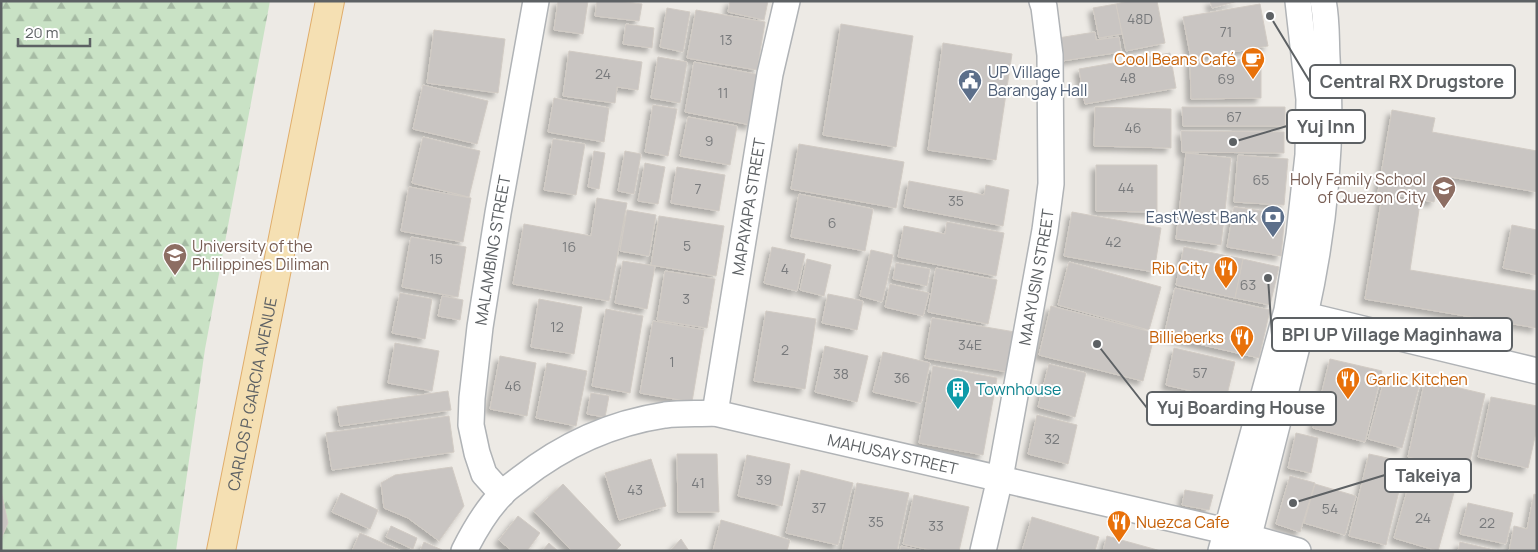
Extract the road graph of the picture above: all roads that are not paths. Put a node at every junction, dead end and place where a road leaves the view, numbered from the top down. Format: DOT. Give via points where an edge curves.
graph roads {
  1 [pos="330,1"];
  2 [pos="536,1"];
  3 [pos="787,1"];
  4 [pos="1042,1"];
  5 [pos="1298,1"];
  6 [pos="1323,1"];
  7 [pos="1305,314"];
  8 [pos="1537,371"];
  9 [pos="715,414"];
  10 [pos="1000,478"];
  11 [pos="502,494"];
  12 [pos="1235,543"];
  13 [pos="221,551"];
  14 [pos="464,551"];
  15 [pos="983,551"];
  16 [pos="1298,551"];
  1 -- 13 [label="main road, CARLOS P. GARCIA AVENUE"];
  2 -- 11 [label="street, MALAMBING STREET" via="498,213 472,398 471,425 477,453 484,474"];
  3 -- 9 [label="street, MAPAYAPA STREET" via="770,74"];
  4 -- 10 [label="street, MAAYUSIN STREET" via="1050,55 1051,184"];
  5 -- 12 [label="street" via="1310,99 1308,155 1299,235 1287,310 1236,498"];
  6 -- 7 [label="street" via="1330,99 1326,196"];
  7 -- 8 [label="street"];
  7 -- 12 [label="street"];
  9 -- 10 [label="street, MAHUSAY STREET"];
  9 -- 11 [label="street, MAHUSAY STREET" via="667,415 608,430 576,443 537,466"];
  10 -- 12 [label="street, MAHUSAY STREET"];
  10 -- 15 [label="street, MAAYUSIN STREET"];
  11 -- 14 [label="street, MAHUSAY STREET"];
  12 -- 16 [label="street, MAHUSAY STREET"];
}
